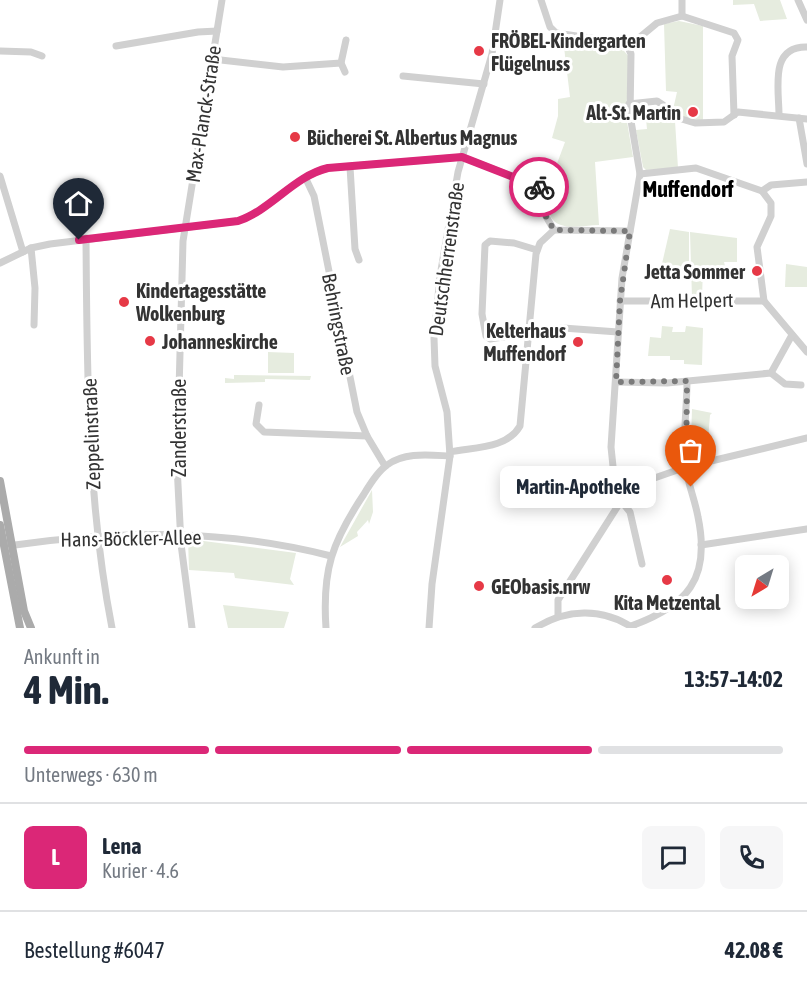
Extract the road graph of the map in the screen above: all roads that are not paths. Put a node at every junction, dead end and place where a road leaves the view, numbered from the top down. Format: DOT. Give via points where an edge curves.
graph roads {
  1 [pos="222,0"];
  2 [pos="500,0"];
  3 [pos="541,0"];
  4 [pos="682,0"];
  5 [pos="798,0"];
  6 [pos="682,16"];
  7 [pos="807,20"];
  8 [pos="217,31"];
  9 [pos="346,40"];
  10 [pos="116,46"];
  11 [pos="628,46"];
  12 [pos="807,48"];
  13 [pos="0,51"];
  14 [pos="42,56"];
  15 [pos="212,59"];
  16 [pos="341,63"];
  17 [pos="345,72"];
  18 [pos="403,76"];
  19 [pos="484,84"];
  20 [pos="629,104"];
  21 [pos="734,115"];
  22 [pos="779,115"];
  23 [pos="803,118"];
  24 [pos="462,157"];
  25 [pos="807,164"];
  26 [pos="350,167"];
  27 [pos="640,174"];
  28 [pos="0,176"];
  29 [pos="306,179"];
  30 [pos="807,182"];
  31 [pos="762,191"];
  32 [pos="184,228"];
  33 [pos="554,230"];
  34 [pos="630,231"];
  35 [pos="86,238"];
  36 [pos="31,248"];
  37 [pos="537,250"];
  38 [pos="23,252"];
  39 [pos="359,260"];
  40 [pos="0,263"];
  41 [pos="620,301"];
  42 [pos="764,301"];
  43 [pos="34,325"];
  44 [pos="618,332"];
  45 [pos="530,334"];
  46 [pos="792,335"];
  47 [pos="807,352"];
  48 [pos="771,373"];
  49 [pos="687,381"];
  50 [pos="616,382"];
  51 [pos="801,385"];
  52 [pos="259,405"];
  53 [pos="367,436"];
  54 [pos="807,438"];
  55 [pos="450,454"];
  56 [pos="385,466"];
  57 [pos="686,467"];
  58 [pos="0,481"];
  59 [pos="620,490"];
  60 [pos="621,501"];
  61 [pos="0,525"];
  62 [pos="807,529"];
  63 [pos="180,534"];
  64 [pos="97,535"];
  65 [pos="3,541"];
  66 [pos="12,545"];
  67 [pos="701,545"];
  68 [pos="331,556"];
  69 [pos="642,564"];
  70 [pos="21,609"];
  71 [pos="558,616"];
  72 [pos="632,627"];
  73 [pos="26,628"];
  74 [pos="112,628"];
  75 [pos="192,628"];
  76 [pos="326,628"];
  77 [pos="429,628"];
  78 [pos="535,628"];
  1 -- 8 [label="street, Max-Planck-Straße"];
  2 -- 19 [label="street, Deutschherrenstraße"];
  3 -- 11 [label="street" via="556,33"];
  4 -- 6 [label="street"];
  5 -- 7 [label="street"];
  6 -- 11 [label="street" via="657,23"];
  6 -- 21 [label="street" via="737,36 732,56"];
  8 -- 10 [label="street"];
  8 -- 15 [label="street, Max-Planck-Straße"];
  9 -- 16 [label="street"];
  11 -- 20 [label="street"];
  12 -- 22 [label="street" via="791,49 783,55"];
  13 -- 14 [label="street"];
  15 -- 16 [label="street" via="282,67"];
  15 -- 32 [label="street, Max-Planck-Straße"];
  16 -- 17 [label="street"];
  18 -- 19 [label="street"];
  19 -- 24 [label="street, Deutschherrenstraße"];
  20 -- 21 [label="street" via="657,101 668,115 690,122 724,122"];
  20 -- 27 [label="street"];
  21 -- 22 [label="street"];
  22 -- 23 [label="street"];
  23 -- 25 [label="street"];
  24 -- 26 [label="street"];
  24 -- 33 [label="street" via="540,187 544,191 544,213"];
  24 -- 55 [label="street, Deutschherrenstraße" via="443,249 434,338"];
  26 -- 29 [label="street" via="321,170"];
  26 -- 39 [label="street"];
  27 -- 31 [label="street" via="696,168"];
  27 -- 34 [label="street"];
  28 -- 38 [label="street"];
  29 -- 32 [label="street" via="247,218 225,225"];
  29 -- 53 [label="street, Behringstraße" via="314,196 357,412"];
  30 -- 31 [label="street" via="771,185"];
  31 -- 42 [label="street" via="771,203 771,216 757,248"];
  32 -- 35 [label="street"];
  32 -- 63 [label="street, Zanderstraße" via="177,437"];
  33 -- 34 [label="street"];
  33 -- 37 [label="street"];
  34 -- 41 [label="street"];
  35 -- 36 [label="street"];
  35 -- 64 [label="street, Zeppelinstraße"];
  36 -- 38 [label="street"];
  36 -- 43 [label="street"];
  37 -- 45 [label="street"];
  37 -- 45 [label="street" via="493,241 487,243 485,251 482,314 486,336 490,339"];
  38 -- 40 [label="street"];
  41 -- 42 [label="street, Am Helpert"];
  41 -- 44 [label="street"];
  42 -- 46 [label="street"];
  44 -- 45 [label="street" via="563,328"];
  44 -- 50 [label="street"];
  45 -- 55 [label="street" via="520,426 514,436"];
  46 -- 47 [label="street"];
  46 -- 48 [label="street"];
  48 -- 49 [label="street"];
  48 -- 51 [label="street" via="785,384"];
  49 -- 50 [label="street"];
  49 -- 57 [label="street"];
  50 -- 59 [label="street" via="611,447 614,476"];
  52 -- 53 [label="street" via="256,424 264,432"];
  53 -- 56 [label="street, Behringstraße"];
  54 -- 57 [label="street"];
  55 -- 56 [label="street" via="409,455"];
  55 -- 77 [label="street, Deutschherrenstraße"];
  56 -- 68 [label="street" via="348,517"];
  57 -- 59 [label="street"];
  57 -- 67 [label="street"];
  58 -- 66 [label="main road"];
  59 -- 60 [label="street"];
  60 -- 69 [label="street" via="630,512"];
  60 -- 71 [label="street" via="558,600"];
  61 -- 65 [label="main road"];
  62 -- 67 [label="street"];
  63 -- 64 [label="street, Hans-Böckler-Allee"];
  63 -- 68 [label="street, Hans-Böckler-Allee" via="245,539"];
  63 -- 75 [label="street, Zanderstraße"];
  64 -- 66 [label="street, Hans-Böckler-Allee"];
  64 -- 74 [label="street, Zeppelinstraße"];
  65 -- 66 [label="street"];
  65 -- 70 [label="main road"];
  66 -- 70 [label="main road"];
  67 -- 72 [label="street" via="701,567 688,592 678,603"];
  68 -- 76 [label="street" via="325,582"];
  70 -- 73 [label="main road"];
  71 -- 72 [label="street" via="603,614"];
  71 -- 78 [label="street"];
}
